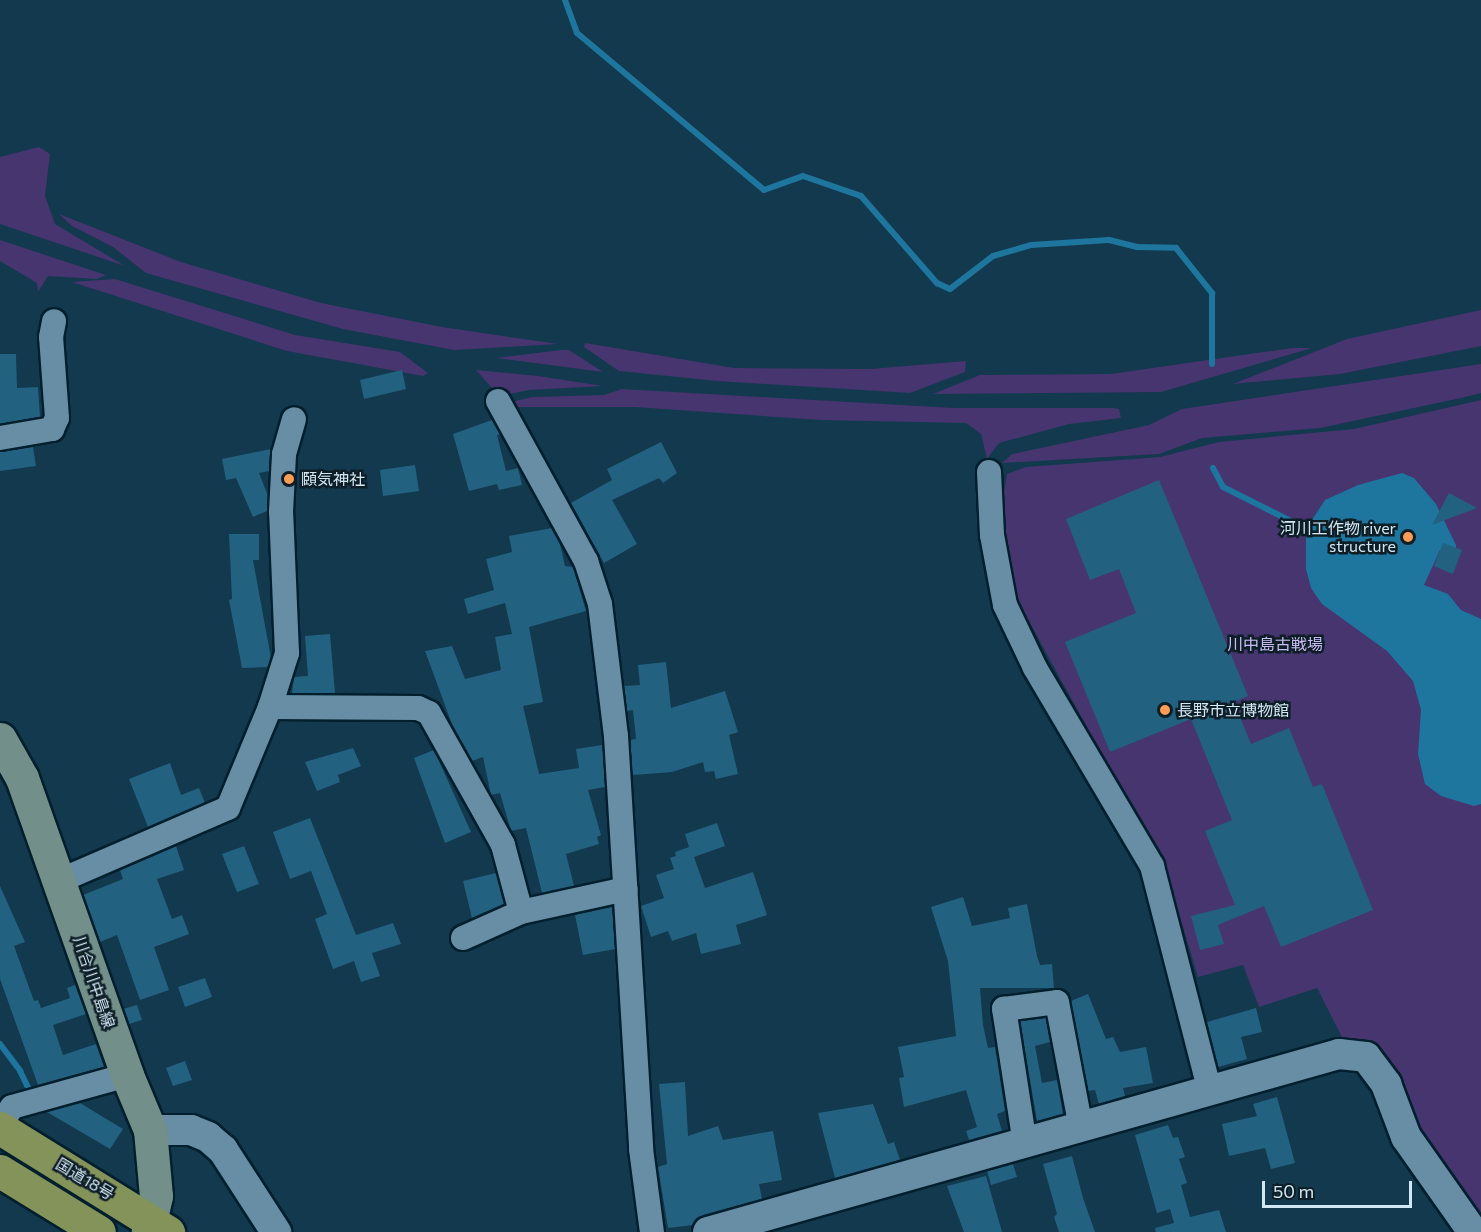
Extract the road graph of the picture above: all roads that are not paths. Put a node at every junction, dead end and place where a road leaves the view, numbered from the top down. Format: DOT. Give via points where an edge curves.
graph roads {
  1 [pos="54,321"];
  2 [pos="498,401"];
  3 [pos="294,419"];
  4 [pos="0,438"];
  5 [pos="989,472"];
  6 [pos="270,707"];
  7 [pos="0,740"];
  8 [pos="59,882"];
  9 [pos="626,889"];
  10 [pos="521,912"];
  11 [pos="463,938"];
  12 [pos="127,1075"];
  13 [pos="1210,1092"];
  14 [pos="0,1127"];
  15 [pos="1081,1128"];
  16 [pos="150,1130"];
  17 [pos="1025,1144"];
  18 [pos="2,1176"];
  19 [pos="156,1228"];
  20 [pos="99,1232"];
  21 [pos="276,1232"];
  22 [pos="652,1232"];
  23 [pos="708,1232"];
  24 [pos="1473,1232"];
  1 -- 4 [label="street" via="51,337 57,418 52,429"];
  2 -- 9 [label="street" via="586,561 600,604 616,736"];
  3 -- 6 [label="street" via="284,454 281,512 287,653"];
  5 -- 13 [label="street" via="992,535 1005,605 1035,668 1152,866"];
  6 -- 8 [label="street" via="228,808"];
  6 -- 10 [label="street" via="418,708 429,713 503,845"];
  7 -- 8 [label="main road, 川合川中島線" via="22,778"];
  8 -- 12 [label="main road, 川合川中島線"];
  9 -- 10 [label="street"];
  9 -- 22 [label="street" via="640,1149"];
  10 -- 11 [label="street"];
  12 -- 14 [label="street" via="12,1107"];
  12 -- 16 [label="main road, 川合川中島線"];
  13 -- 15 [label="street"];
  13 -- 24 [label="street" via="1339,1054 1366,1057 1386,1084 1406,1137"];
  14 -- 19 [label="highway, 国道18号"];
  15 -- 17 [label="street"];
  15 -- 17 [label="street" via="1058,1002 1004,1009"];
  16 -- 19 [label="main road, 川合川中島線"];
  16 -- 21 [label="street" via="191,1130 208,1137 229,1158"];
  17 -- 23 [label="street"];
  18 -- 20 [label="highway"];
}
